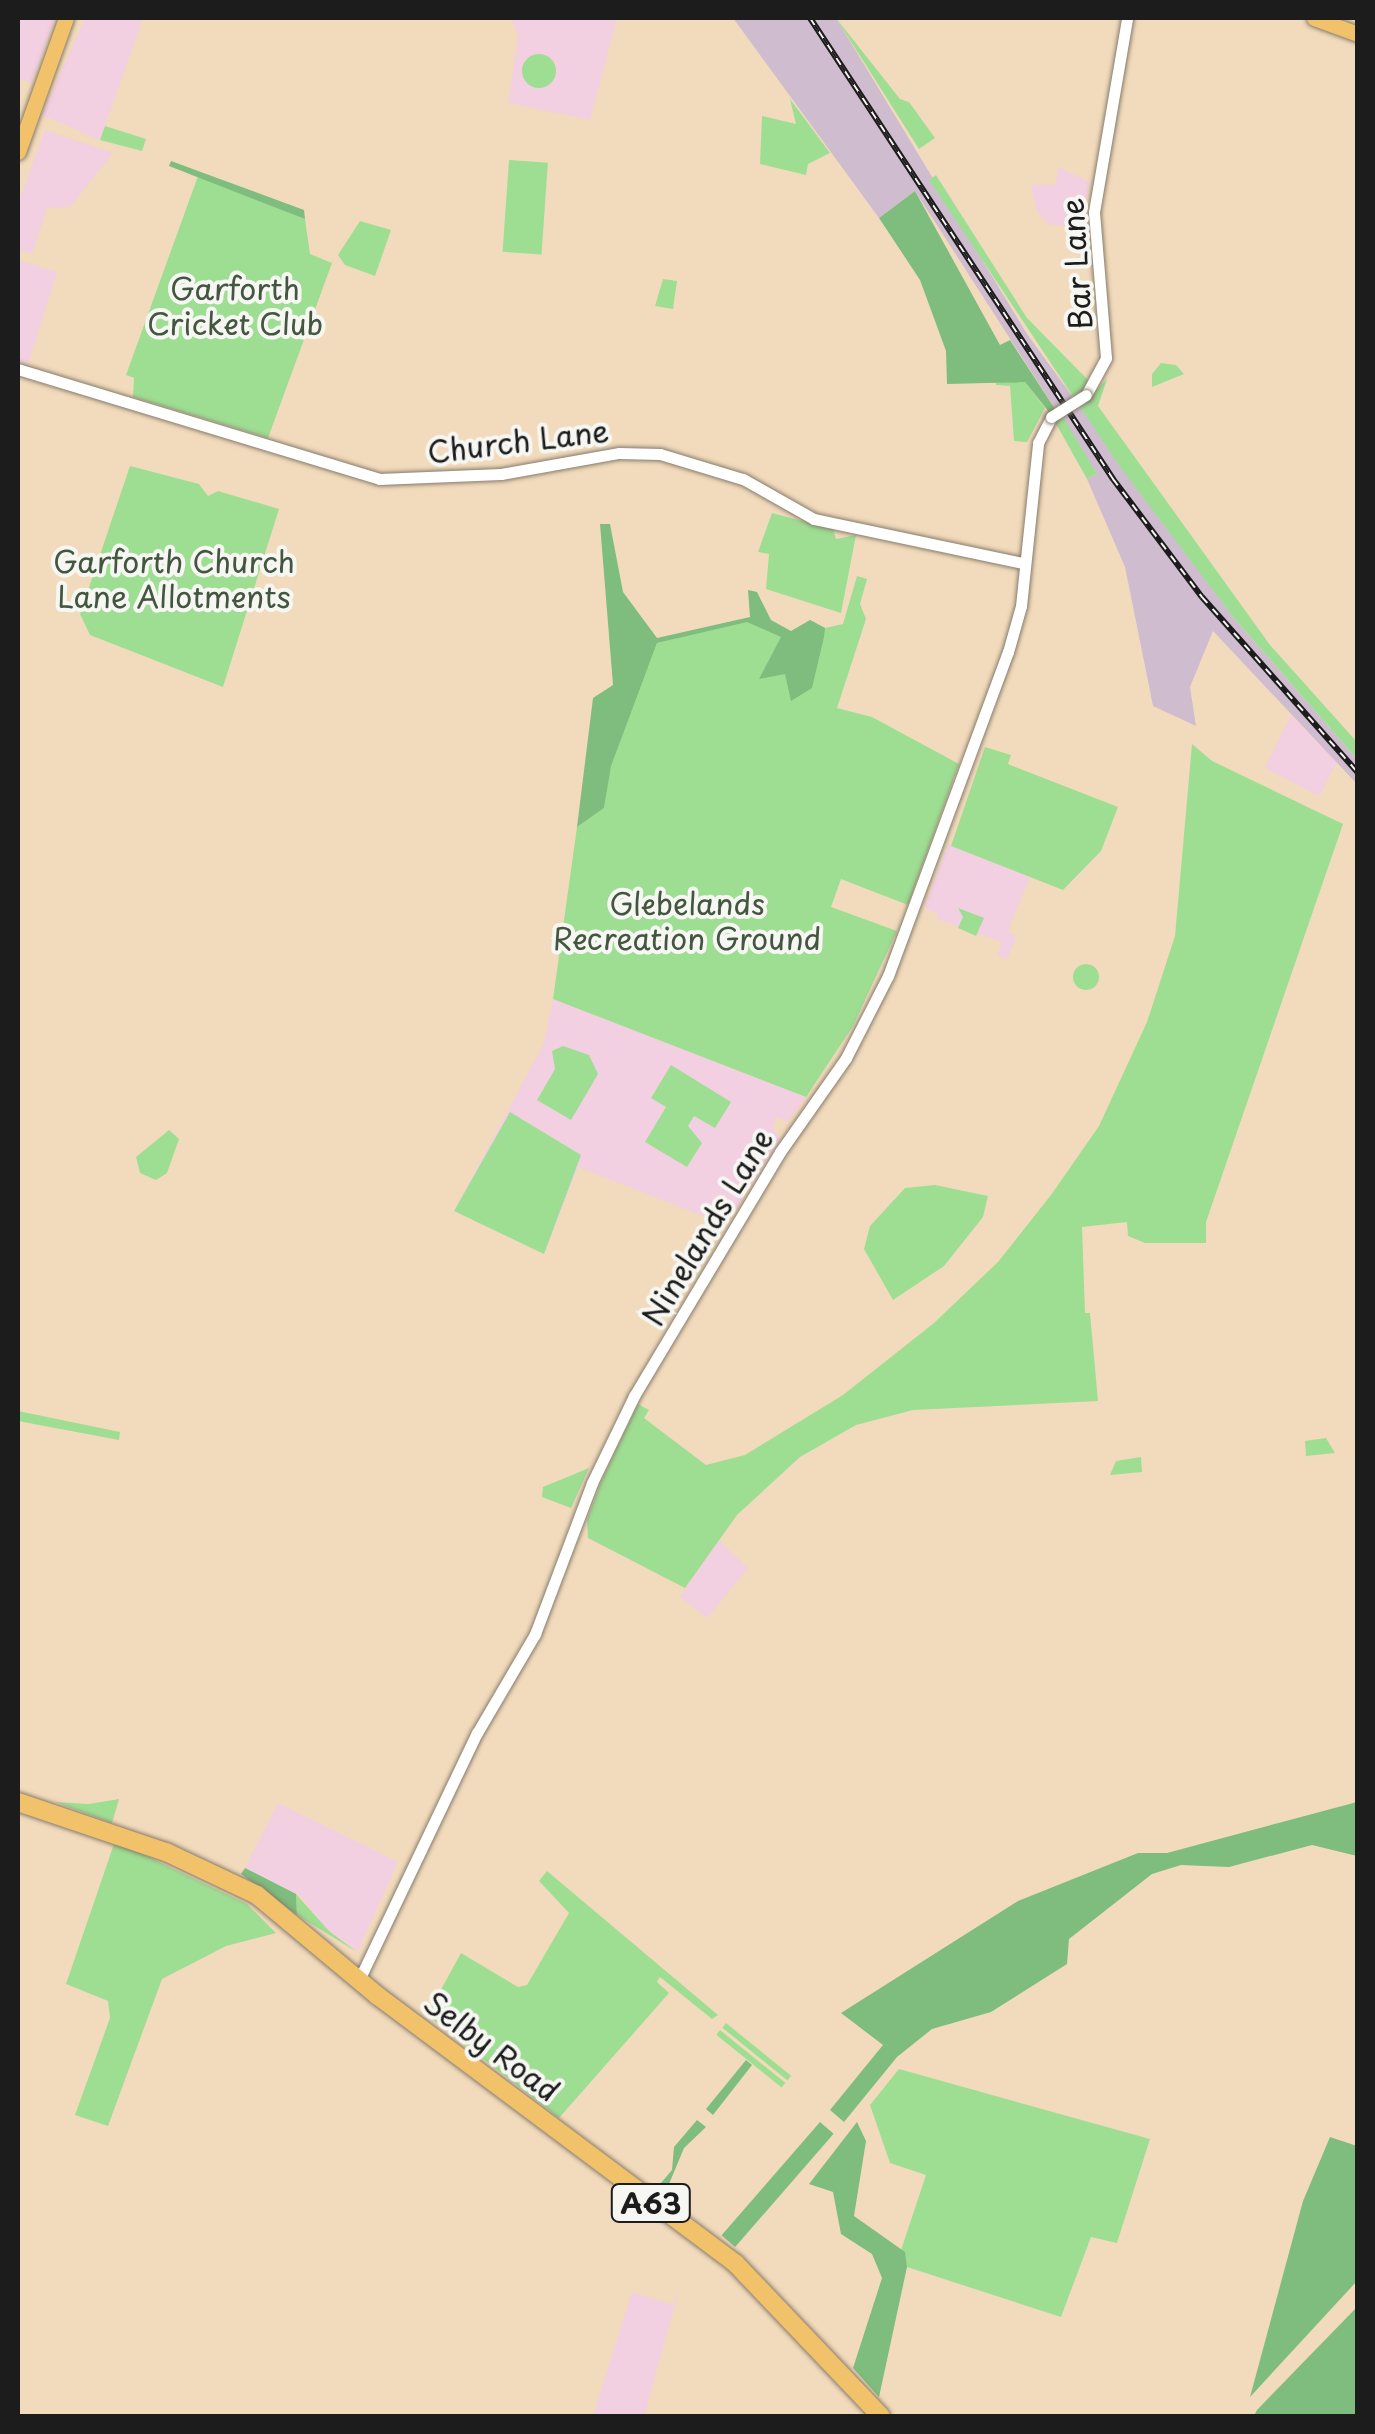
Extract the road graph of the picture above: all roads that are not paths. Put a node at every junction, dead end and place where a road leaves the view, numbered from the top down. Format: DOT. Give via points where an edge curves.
graph roads {
  1 [pos="66,18"];
  2 [pos="1126,18"];
  3 [pos="1314,18"];
  4 [pos="1358,34"];
  5 [pos="18,152"];
  6 [pos="18,369"];
  7 [pos="1034,480"];
  8 [pos="1022,562"];
  9 [pos="18,1802"];
  10 [pos="359,1980"];
  11 [pos="881,2416"];
  1 -- 5 [label="main road"];
  2 -- 7 [label="street, Bar Lane, bridge" via="1094,212 1106,358 1086,394 1041,428"];
  3 -- 4 [label="main road"];
  6 -- 8 [label="street, Church Lane" via="379,480 500,474 619,453 660,454 743,479 814,518"];
  7 -- 8 [label="street, Ninelands Lane"];
  8 -- 10 [label="street, Ninelands Lane" via="1021,606 1008,654 888,976 832,1080 780,1152 634,1396 592,1483 534,1634 476,1733"];
  9 -- 10 [label="highway, Selby Road / A63" via="242,1886"];
  10 -- 11 [label="highway, Selby Road / A63" via="736,2264"];
}
